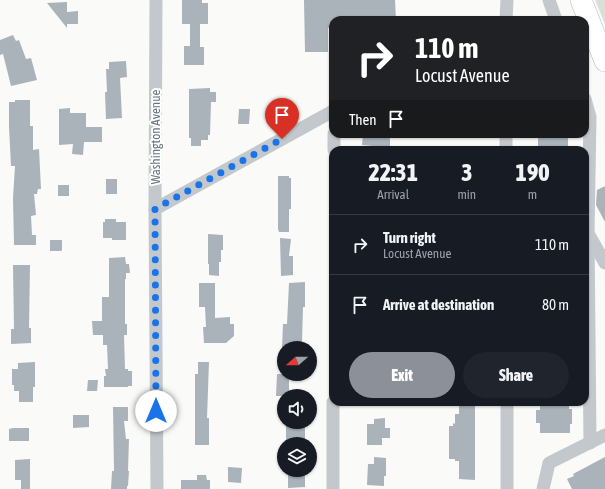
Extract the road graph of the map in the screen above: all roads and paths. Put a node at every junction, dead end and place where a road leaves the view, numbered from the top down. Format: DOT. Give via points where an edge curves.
graph roads {
  1 [pos="156,0"];
  2 [pos="507,0"];
  3 [pos="549,0"];
  4 [pos="582,0"];
  5 [pos="506,16"];
  6 [pos="555,16"];
  7 [pos="588,16"];
  8 [pos="589,19"];
  9 [pos="605,61"];
  10 [pos="329,113"];
  11 [pos="589,114"];
  12 [pos="589,176"];
  13 [pos="155,209"];
  14 [pos="589,235"];
  15 [pos="605,263"];
  16 [pos="589,338"];
  17 [pos="333,406"];
  18 [pos="507,406"];
  19 [pos="605,435"];
  20 [pos="590,443"];
  21 [pos="157,489"];
  22 [pos="333,489"];
  23 [pos="507,489"];
  24 [pos="545,489"];
  1 -- 13 [label="street, Washington Avenue"];
  2 -- 5 [label="street"];
  3 -- 6 [label="street"];
  4 -- 7 [label="highway"];
  8 -- 9 [label="highway"];
  10 -- 13 [label="street"];
  11 -- 12 [label="street"];
  13 -- 21 [label="street, Washington Avenue"];
  14 -- 15 [label="street"];
  16 -- 20 [label="street"];
  17 -- 22 [label="street"];
  18 -- 23 [label="street"];
  19 -- 20 [label="street"];
  20 -- 24 [label="street" via="549,463"];
}
